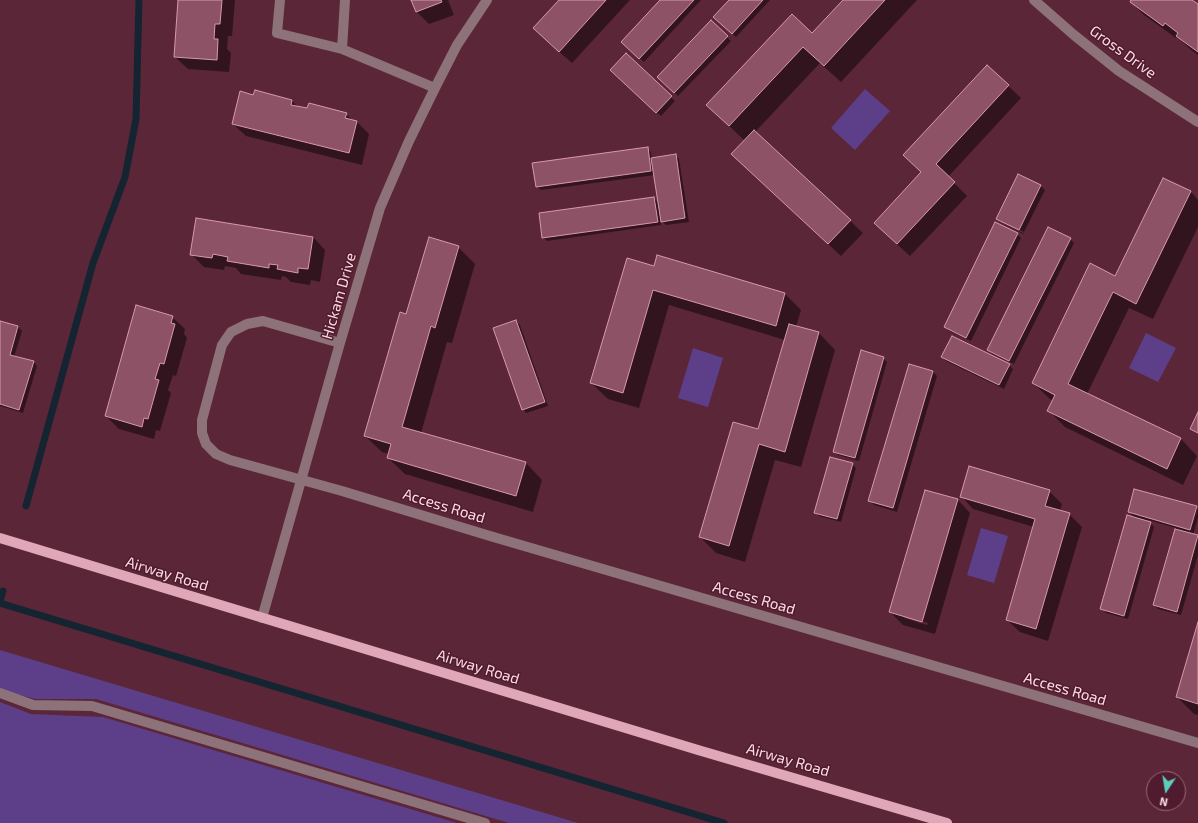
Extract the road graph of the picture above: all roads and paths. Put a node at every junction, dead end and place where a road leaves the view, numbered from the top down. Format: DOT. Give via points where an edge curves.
graph roads {
  1 [pos="280,0"];
  2 [pos="345,0"];
  3 [pos="487,0"];
  4 [pos="1034,0"];
  5 [pos="342,49"];
  6 [pos="435,88"];
  7 [pos="1198,122"];
  8 [pos="340,343"];
  9 [pos="302,480"];
  10 [pos="0,538"];
  11 [pos="262,618"];
  12 [pos="0,693"];
  13 [pos="1198,743"];
  14 [pos="485,823"];
  15 [pos="946,823"];
  1 -- 5 [label="street" via="277,33"];
  2 -- 5 [label="street"];
  3 -- 6 [label="street, Hickam Drive" via="457,45"];
  4 -- 7 [label="street, Gross Drive" via="1119,71"];
  5 -- 6 [label="street"];
  6 -- 8 [label="street, Hickam Drive" via="380,208"];
  8 -- 9 [label="street, Hickam Drive"];
  8 -- 9 [label="street, Access Road" via="263,321 247,324 231,332 222,344 202,420 202,433 206,444 216,454 230,460"];
  9 -- 11 [label="street, Hickam Drive"];
  9 -- 13 [label="street, Access Road"];
  10 -- 11 [label="main road, Airway Road"];
  11 -- 15 [label="main road, Airway Road"];
  12 -- 14 [label="street" via="33,705 92,706"];
}
